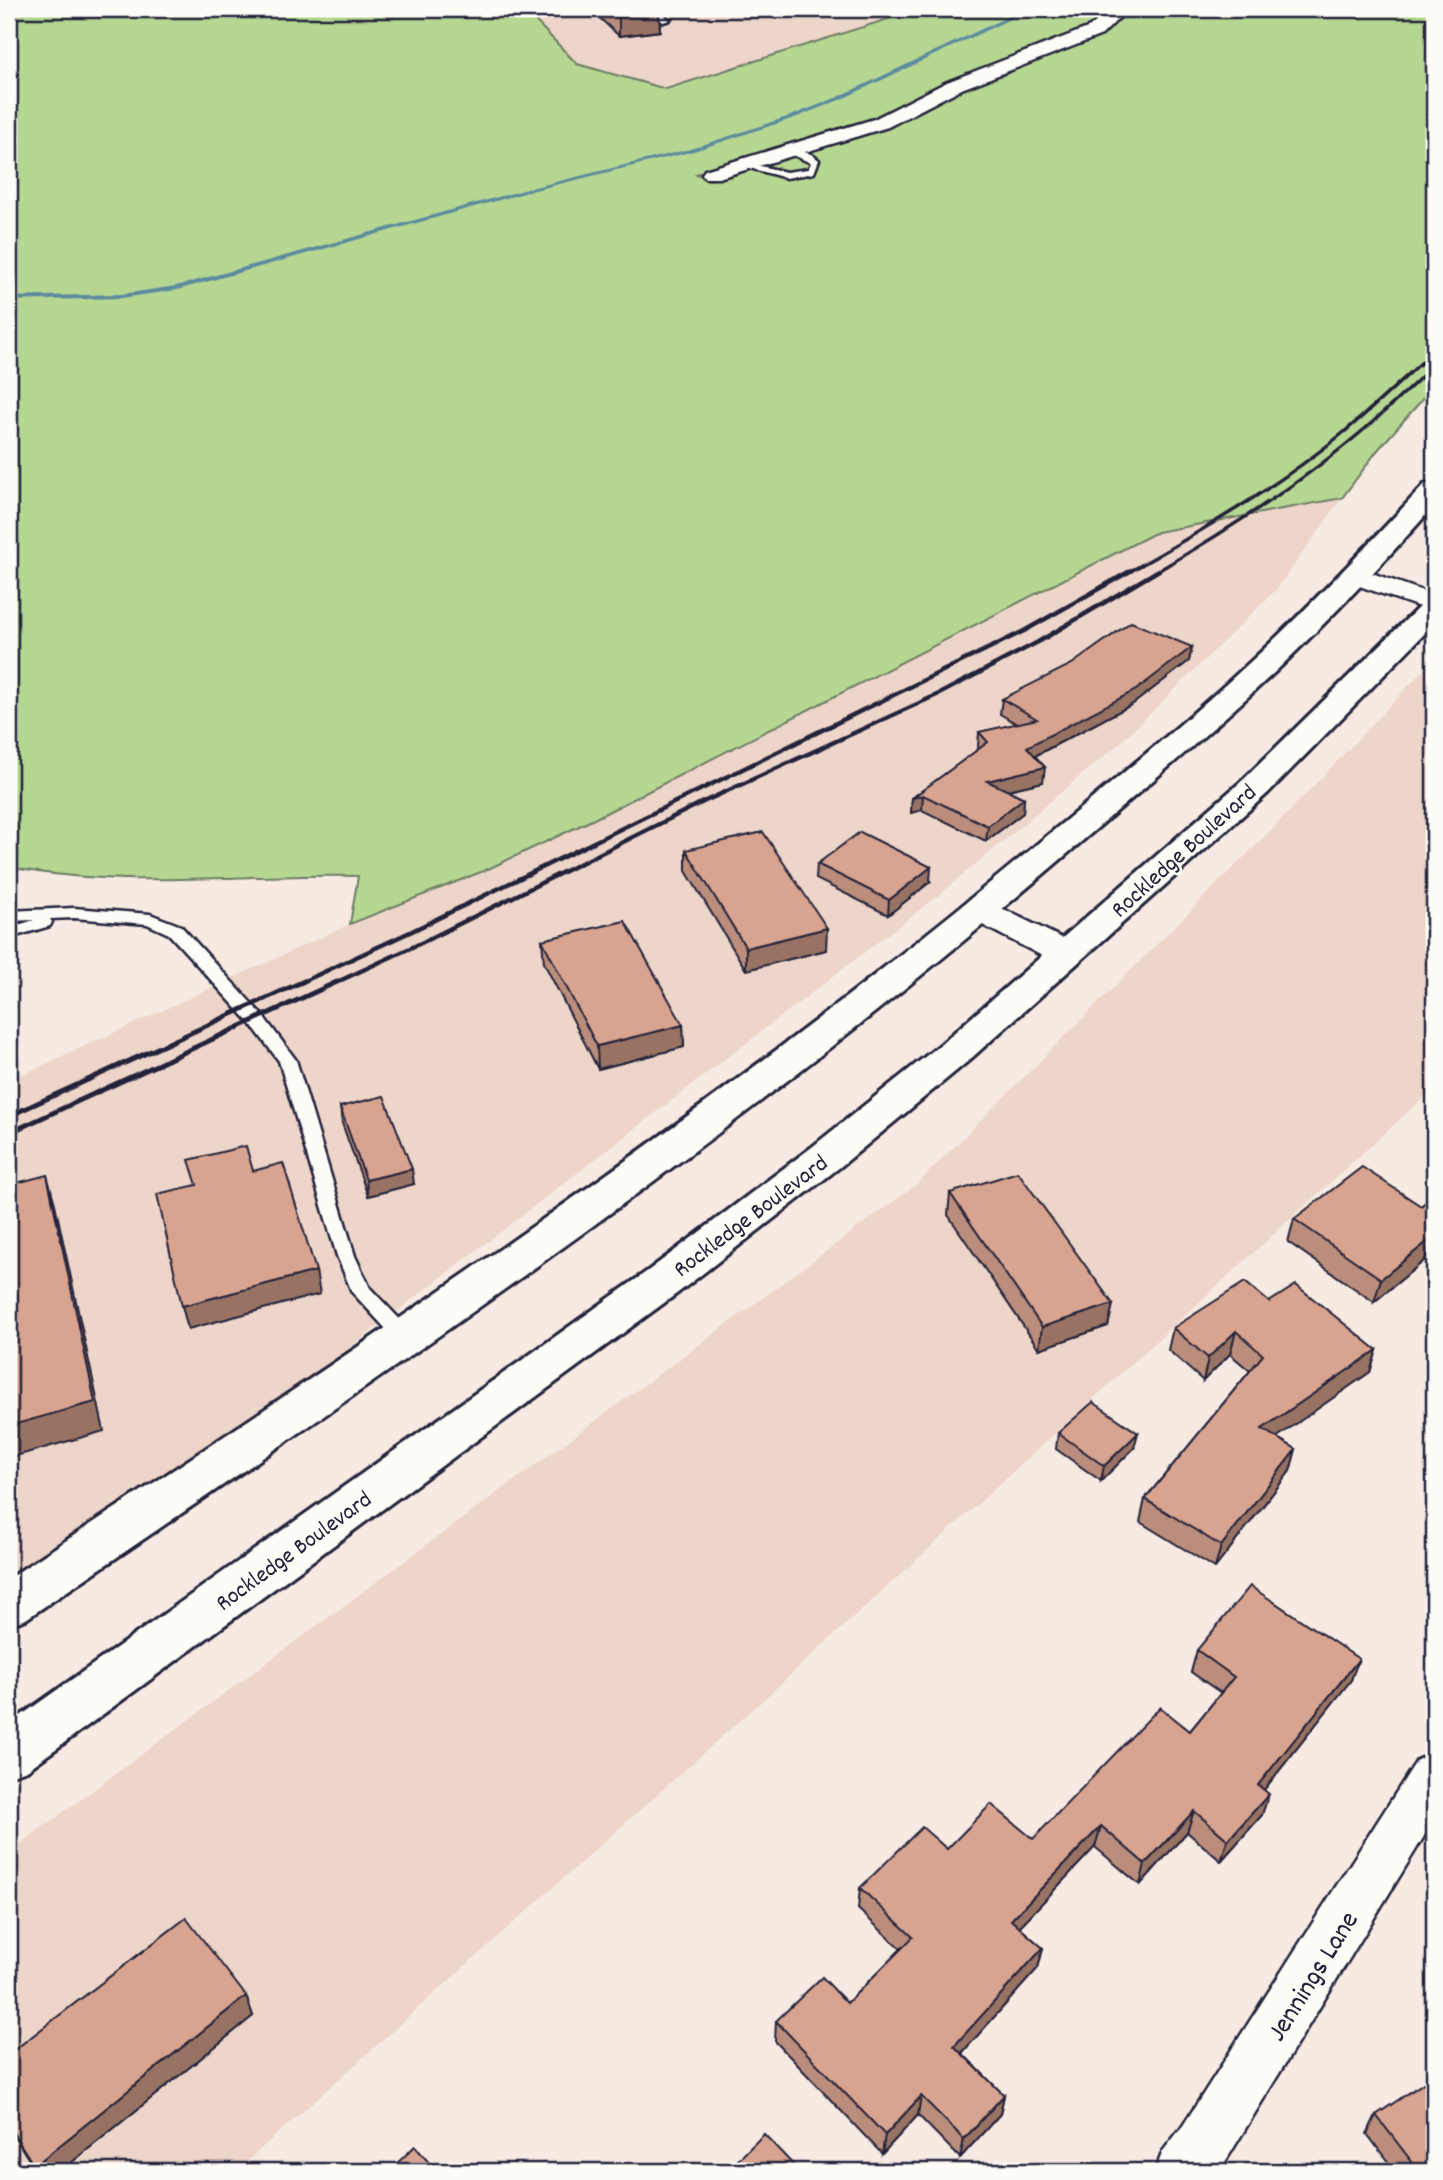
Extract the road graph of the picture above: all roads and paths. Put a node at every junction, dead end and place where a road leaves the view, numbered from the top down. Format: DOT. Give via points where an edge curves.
graph roads {
  1 [pos="652,9"];
  2 [pos="1120,9"];
  3 [pos="666,20"];
  4 [pos="794,152"];
  5 [pos="744,165"];
  6 [pos="712,174"];
  7 [pos="1434,490"];
  8 [pos="1355,575"];
  9 [pos="1434,606"];
  10 [pos="981,911"];
  11 [pos="74,914"];
  12 [pos="9,916"];
  13 [pos="9,933"];
  14 [pos="1066,954"];
  15 [pos="405,1337"];
  16 [pos="9,1604"];
  17 [pos="9,1753"];
  18 [pos="1434,1776"];
  19 [pos="1202,2163"];
  1 -- 3 [label="lane"];
  2 -- 4 [label="street" via="1096,31 965,81 881,122"];
  4 -- 5 [label="street"];
  4 -- 5 [label="lane" via="817,162 811,171 786,175"];
  5 -- 6 [label="street"];
  7 -- 8 [label="main road"];
  8 -- 9 [label="street"];
  8 -- 10 [label="main road" via="1288,643"];
  9 -- 14 [label="main road, Rockledge Boulevard" via="1256,786"];
  10 -- 14 [label="street"];
  10 -- 15 [label="main road" via="587,1211"];
  11 -- 12 [label="lane"];
  11 -- 13 [label="lane"];
  11 -- 15 [label="lane" via="150,919 174,930 268,1033 287,1059 346,1256 362,1292"];
  14 -- 17 [label="main road, Rockledge Boulevard" via="954,1053 664,1281"];
  15 -- 16 [label="main road"];
  18 -- 19 [label="street, Jennings Lane"];
}
